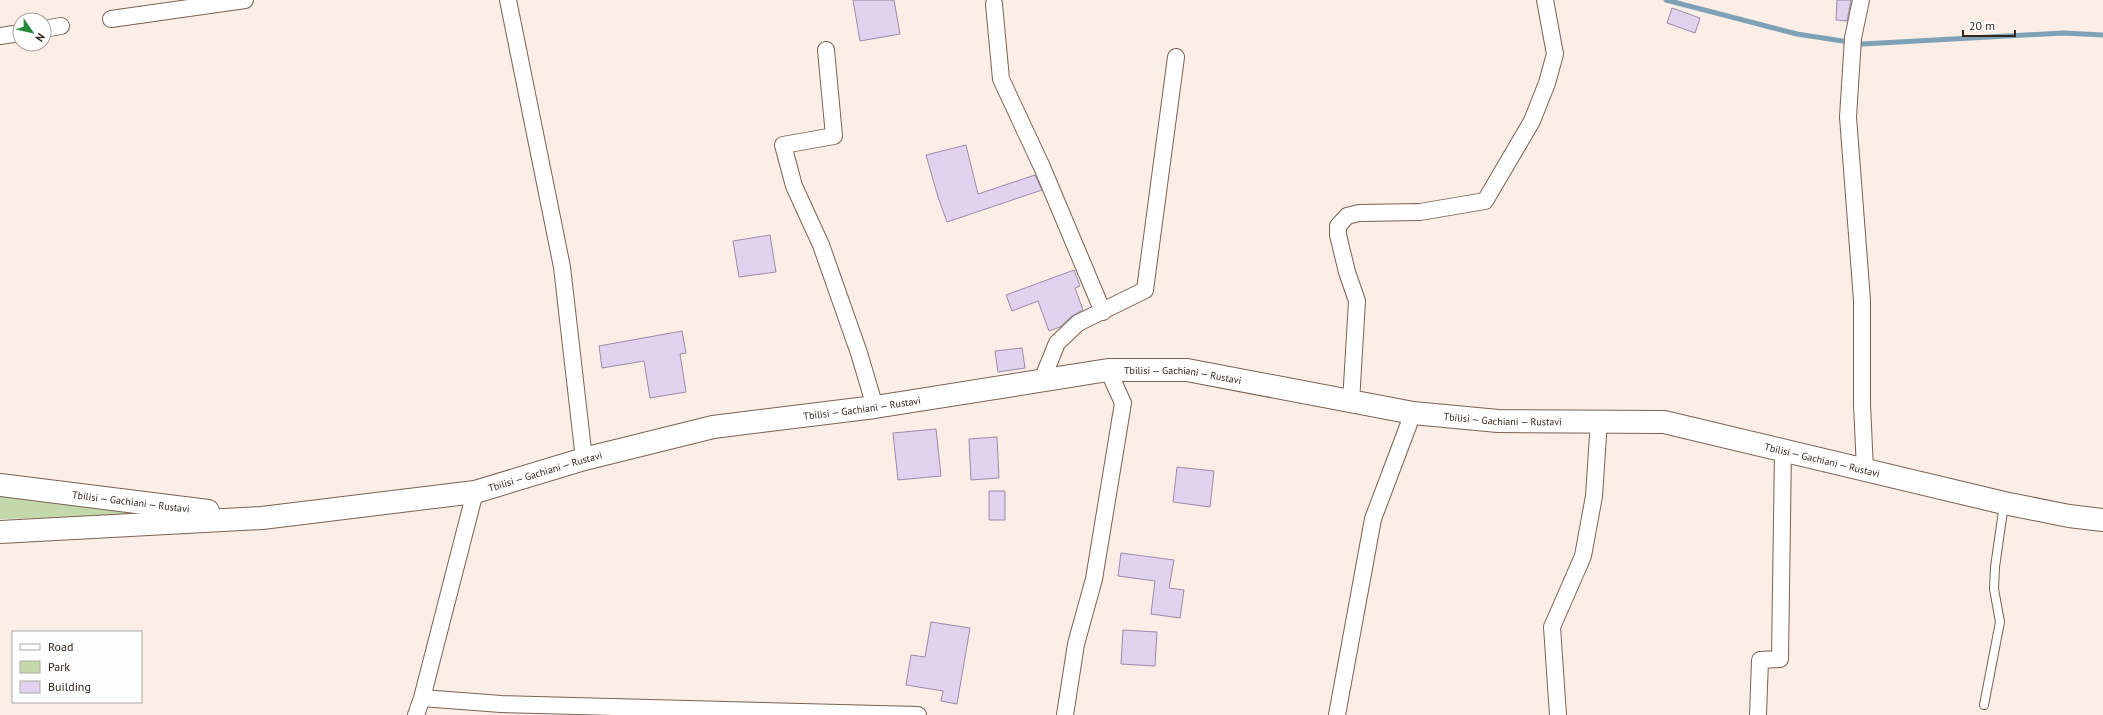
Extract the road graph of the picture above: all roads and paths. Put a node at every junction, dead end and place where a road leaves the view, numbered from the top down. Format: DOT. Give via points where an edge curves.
graph roads {
  1 [pos="245,0"];
  2 [pos="508,0"];
  3 [pos="1545,0"];
  4 [pos="1861,0"];
  5 [pos="994,4"];
  6 [pos="112,19"];
  7 [pos="61,26"];
  8 [pos="52,28"];
  9 [pos="12,34"];
  10 [pos="0,36"];
  11 [pos="826,50"];
  12 [pos="1176,57"];
  13 [pos="1103,312"];
  14 [pos="1108,370"];
  15 [pos="1042,380"];
  16 [pos="1351,402"];
  17 [pos="875,407"];
  18 [pos="1413,413"];
  19 [pos="1599,420"];
  20 [pos="1783,449"];
  21 [pos="584,459"];
  22 [pos="1864,470"];
  23 [pos="0,485"];
  24 [pos="475,492"];
  25 [pos="2004,503"];
  26 [pos="262,518"];
  27 [pos="2103,520"];
  28 [pos="0,532"];
  29 [pos="422,698"];
  30 [pos="1984,705"];
  31 [pos="416,715"];
  32 [pos="918,715"];
  33 [pos="1065,715"];
  34 [pos="1337,715"];
  35 [pos="1558,715"];
  36 [pos="1758,715"];
  1 -- 6 [label="street"];
  2 -- 21 [label="street" via="562,267"];
  3 -- 16 [label="street" via="1555,54 1532,121 1486,201 1420,212 1359,212 1347,216 1338,226 1347,272 1357,301"];
  4 -- 22 [label="street" via="1853,38 1848,117 1862,300"];
  5 -- 13 [label="street" via="1001,79 1042,167"];
  7 -- 8 [label="street"];
  9 -- 10 [label="street"];
  11 -- 17 [label="street" via="834,136 783,145 794,186 821,245 857,346"];
  12 -- 13 [label="street" via="1145,290"];
  13 -- 15 [label="street" via="1078,324 1057,343"];
  14 -- 15 [label="main road, Tbilisi — Gachiani — Rustavi"];
  14 -- 16 [label="main road, Tbilisi — Gachiani — Rustavi" via="1187,370"];
  14 -- 33 [label="street" via="1123,403 1094,579 1076,644"];
  15 -- 17 [label="main road, Tbilisi — Gachiani — Rustavi"];
  16 -- 18 [label="main road, Tbilisi — Gachiani — Rustavi"];
  17 -- 21 [label="main road, Tbilisi — Gachiani — Rustavi" via="713,427"];
  18 -- 19 [label="main road, Tbilisi — Gachiani — Rustavi" via="1498,421"];
  18 -- 34 [label="street" via="1373,519"];
  19 -- 20 [label="main road, Tbilisi — Gachiani — Rustavi" via="1664,422"];
  19 -- 35 [label="street" via="1594,496 1583,556 1552,627"];
  20 -- 22 [label="main road, Tbilisi — Gachiani — Rustavi"];
  20 -- 36 [label="street" via="1780,659 1760,660"];
  21 -- 24 [label="main road, Tbilisi — Gachiani — Rustavi"];
  22 -- 25 [label="main road, Tbilisi — Gachiani — Rustavi"];
  23 -- 26 [label="main road, Tbilisi — Gachiani — Rustavi"];
  24 -- 26 [label="main road, Tbilisi — Gachiani — Rustavi"];
  24 -- 29 [label="street"];
  25 -- 27 [label="main road, Tbilisi — Gachiani — Rustavi"];
  25 -- 30 [label="lane" via="1994,589 2000,622"];
  26 -- 28 [label="main road, Tbilisi — Gachiani — Rustavi"];
  29 -- 31 [label="street"];
  29 -- 32 [label="street" via="501,704"];
}
